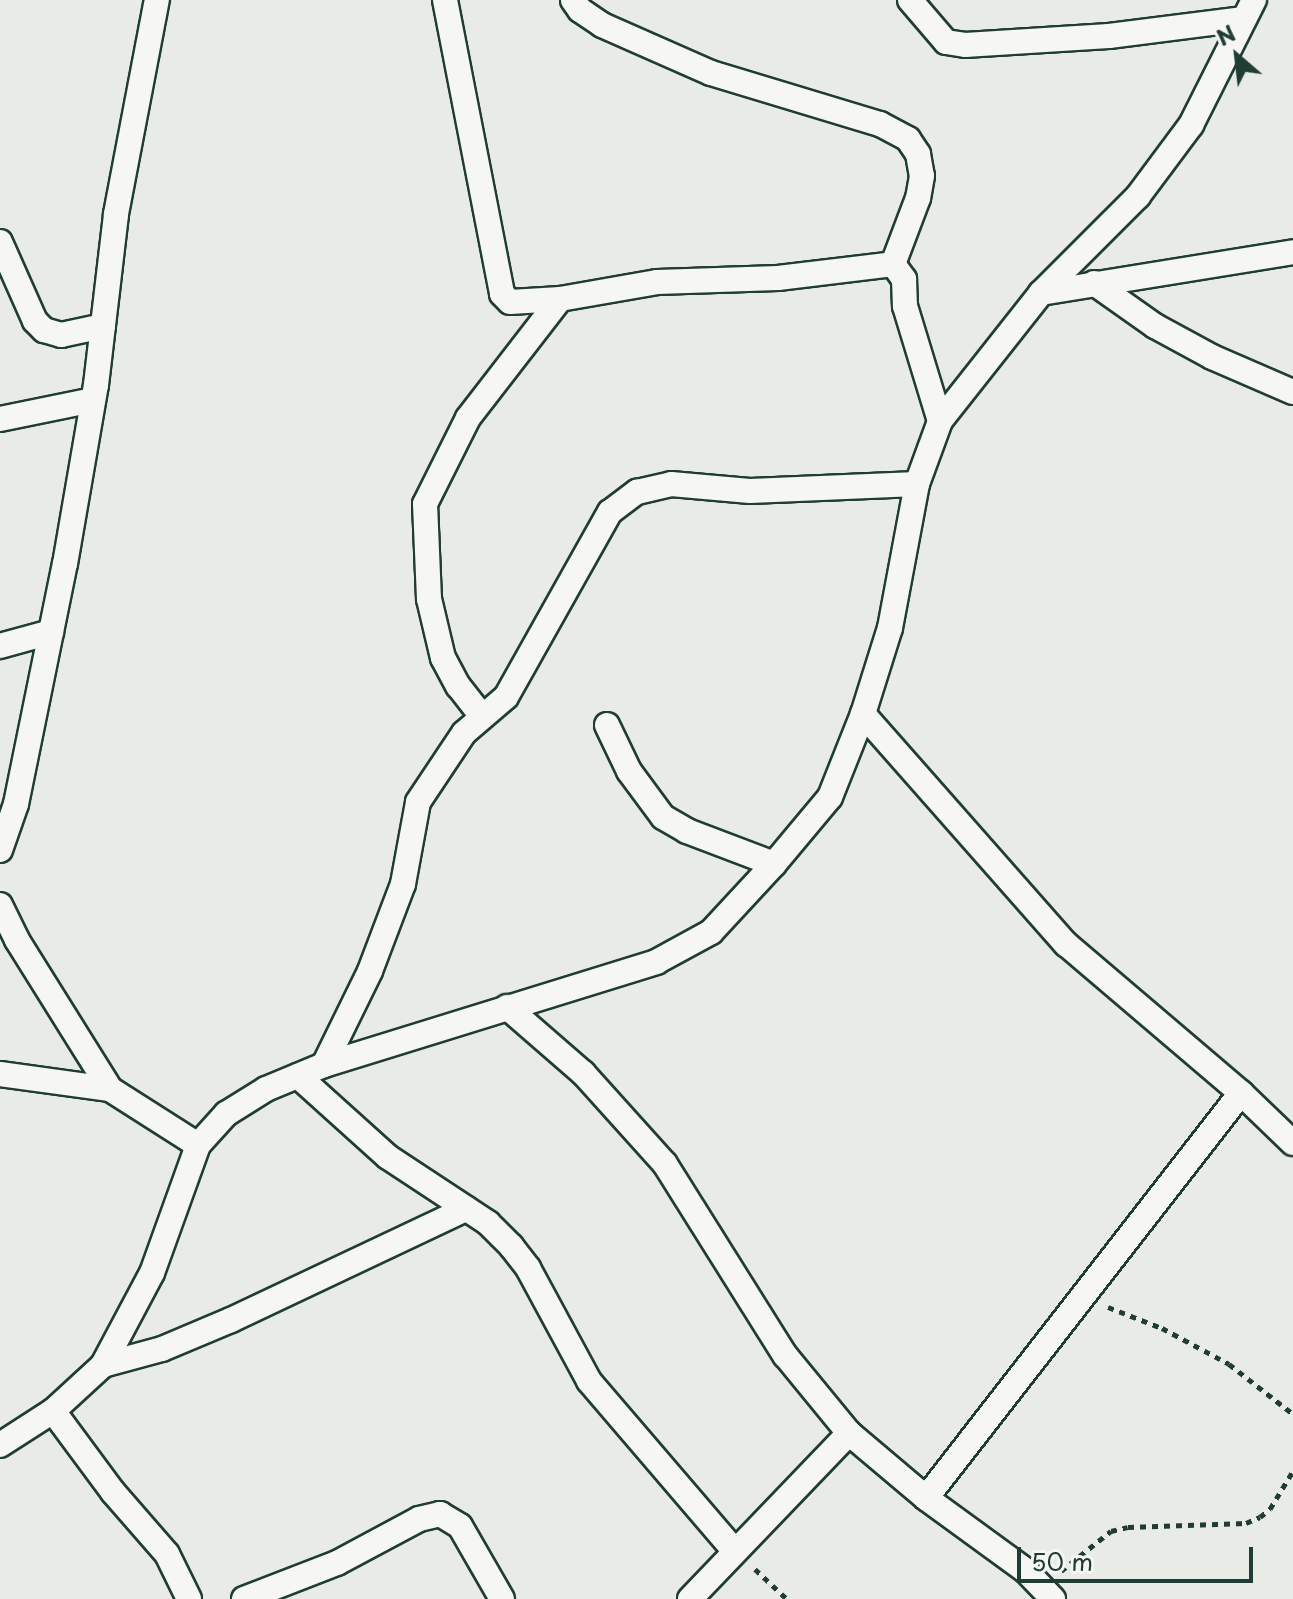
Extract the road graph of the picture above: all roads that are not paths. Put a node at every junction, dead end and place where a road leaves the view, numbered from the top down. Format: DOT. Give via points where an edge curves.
graph roads {
  1 [pos="157,0"];
  2 [pos="445,0"];
  3 [pos="573,0"];
  4 [pos="910,0"];
  5 [pos="1249,10"];
  6 [pos="0,242"];
  7 [pos="1293,252"];
  8 [pos="893,264"];
  9 [pos="1094,283"];
  10 [pos="1041,293"];
  11 [pos="560,299"];
  12 [pos="103,326"];
  13 [pos="1293,392"];
  14 [pos="93,400"];
  15 [pos="0,419"];
  16 [pos="940,421"];
  17 [pos="917,484"];
  18 [pos="51,632"];
  19 [pos="0,646"];
  20 [pos="863,714"];
  21 [pos="481,715"];
  22 [pos="607,725"];
  23 [pos="0,850"];
  24 [pos="774,864"];
  25 [pos="0,905"];
  26 [pos="507,1007"];
  27 [pos="324,1065"];
  28 [pos="0,1074"];
  29 [pos="298,1076"];
  30 [pos="110,1089"];
  31 [pos="1241,1093"];
  32 [pos="1293,1143"];
  33 [pos="198,1145"];
  34 [pos="466,1209"];
  35 [pos="103,1365"];
  36 [pos="53,1411"];
  37 [pos="849,1433"];
  38 [pos="0,1445"];
  39 [pos="926,1498"];
  40 [pos="734,1550"];
  41 [pos="1048,1593"];
  42 [pos="189,1599"];
  43 [pos="244,1599"];
  44 [pos="502,1599"];
  45 [pos="690,1599"];
  1 -- 12 [label="street" via="116,214"];
  2 -- 11 [label="street" via="502,294 510,302"];
  3 -- 8 [label="street" via="602,25 711,73 880,124 908,139 918,154 922,176"];
  4 -- 5 [label="street" via="946,42 965,45 1109,36"];
  5 -- 10 [label="street" via="1191,125 1138,196"];
  6 -- 12 [label="street" via="35,321 44,330 61,335"];
  7 -- 9 [label="street"];
  8 -- 11 [label="street" via="778,278 657,282"];
  8 -- 16 [label="street" via="904,279 905,306"];
  9 -- 10 [label="street"];
  9 -- 13 [label="street" via="1155,326"];
  10 -- 16 [label="street"];
  11 -- 21 [label="street" via="468,418 425,504 429,599 443,658"];
  12 -- 14 [label="street"];
  14 -- 15 [label="street"];
  14 -- 18 [label="street"];
  16 -- 17 [label="street"];
  17 -- 20 [label="street" via="890,628"];
  17 -- 21 [label="street" via="750,491 671,484 637,492 610,512 506,697"];
  18 -- 19 [label="street"];
  18 -- 23 [label="street" via="16,804"];
  20 -- 24 [label="street" via="830,797"];
  20 -- 31 [label="street" via="1066,944"];
  21 -- 27 [label="street" via="418,802 403,884 370,971"];
  22 -- 24 [label="street" via="629,771 663,817"];
  24 -- 26 [label="street" via="711,932 670,954"];
  25 -- 30 [label="street"];
  26 -- 27 [label="street"];
  26 -- 37 [label="street" via="583,1073 665,1164 785,1355"];
  27 -- 29 [label="street"];
  28 -- 30 [label="street"];
  29 -- 33 [label="street" via="226,1114"];
  29 -- 34 [label="street" via="388,1157"];
  30 -- 33 [label="street"];
  31 -- 32 [label="street"];
  31 -- 39 [label="street"];
  33 -- 35 [label="street" via="152,1273"];
  34 -- 35 [label="street" via="231,1320 162,1349"];
  34 -- 40 [label="street" via="511,1246 589,1381"];
  35 -- 36 [label="street"];
  36 -- 38 [label="street"];
  36 -- 42 [label="street" via="167,1554"];
  37 -- 39 [label="street"];
  37 -- 40 [label="street"];
  39 -- 41 [label="street"];
  40 -- 45 [label="street"];
  43 -- 44 [label="street" via="440,1514 460,1526"];
}
